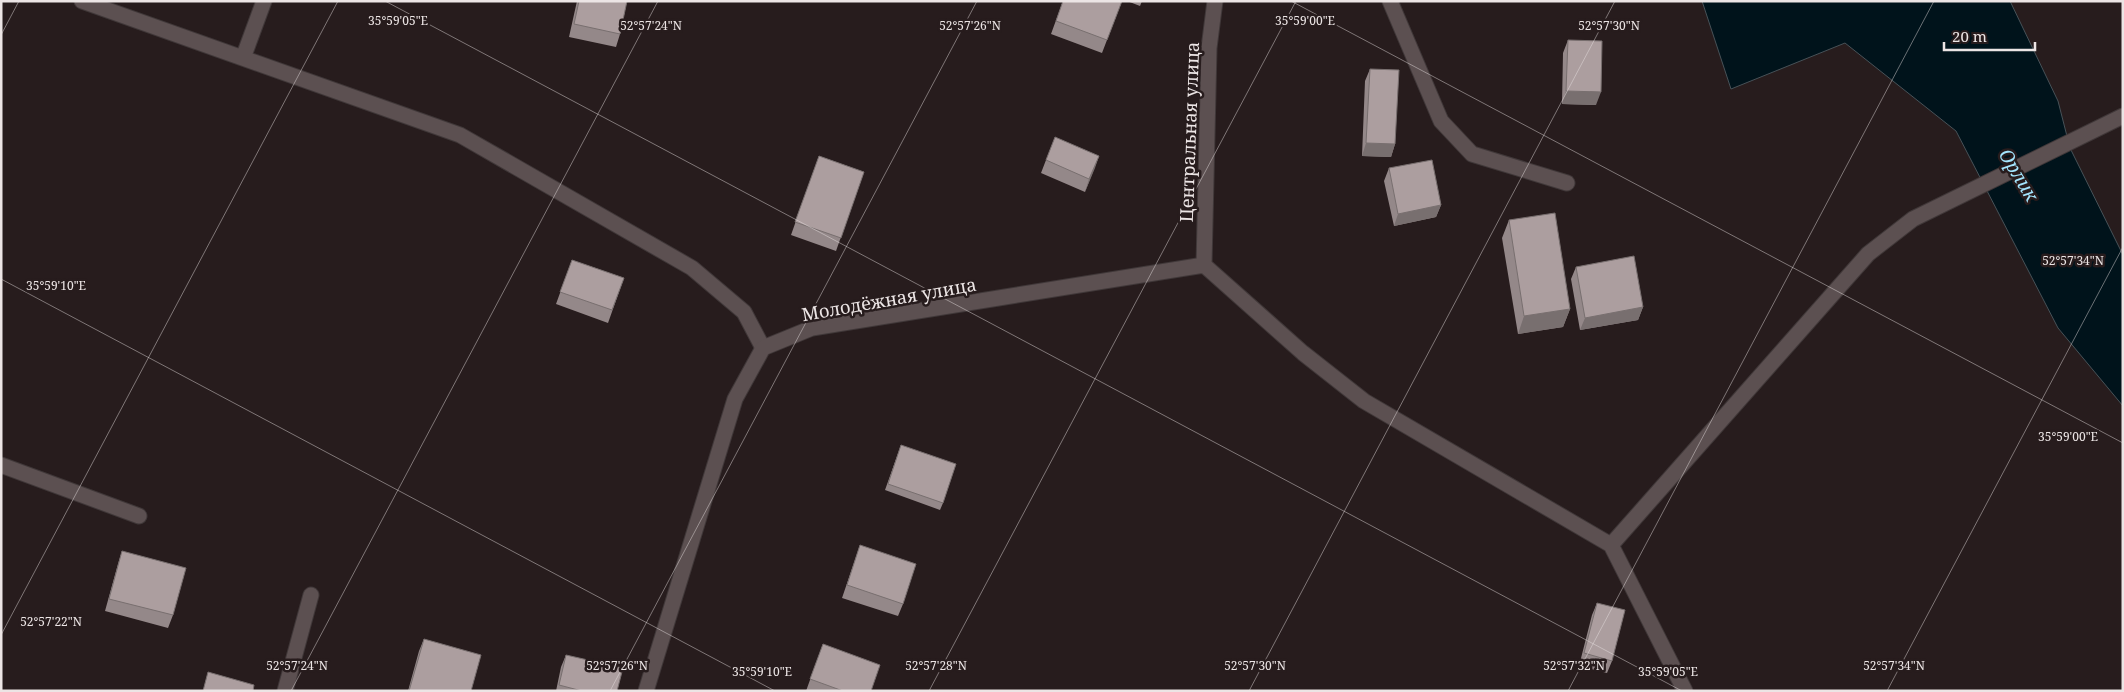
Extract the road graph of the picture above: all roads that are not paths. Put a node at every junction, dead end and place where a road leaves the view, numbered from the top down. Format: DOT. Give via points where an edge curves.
graph roads {
  1 [pos="82,1"];
  2 [pos="264,1"];
  3 [pos="1215,1"];
  4 [pos="1390,1"];
  5 [pos="243,58"];
  6 [pos="2123,116"];
  7 [pos="1566,183"];
  8 [pos="1204,265"];
  9 [pos="762,348"];
  10 [pos="1,465"];
  11 [pos="139,516"];
  12 [pos="1610,545"];
  13 [pos="311,595"];
  14 [pos="286,691"];
  15 [pos="646,691"];
  16 [pos="1685,691"];
  1 -- 5 [label="street"];
  2 -- 5 [label="street"];
  3 -- 8 [label="street, Центральная улица" via="1209,48"];
  4 -- 7 [label="street" via="1441,121 1472,154"];
  5 -- 9 [label="street" via="460,135 692,268 744,312"];
  6 -- 12 [label="street" via="1913,220 1868,254"];
  8 -- 9 [label="street, Молодёжная улица" via="812,328"];
  8 -- 12 [label="street" via="1303,353 1364,401"];
  9 -- 15 [label="street" via="735,399"];
  10 -- 11 [label="street"];
  12 -- 16 [label="street"];
  13 -- 14 [label="street"];
}
